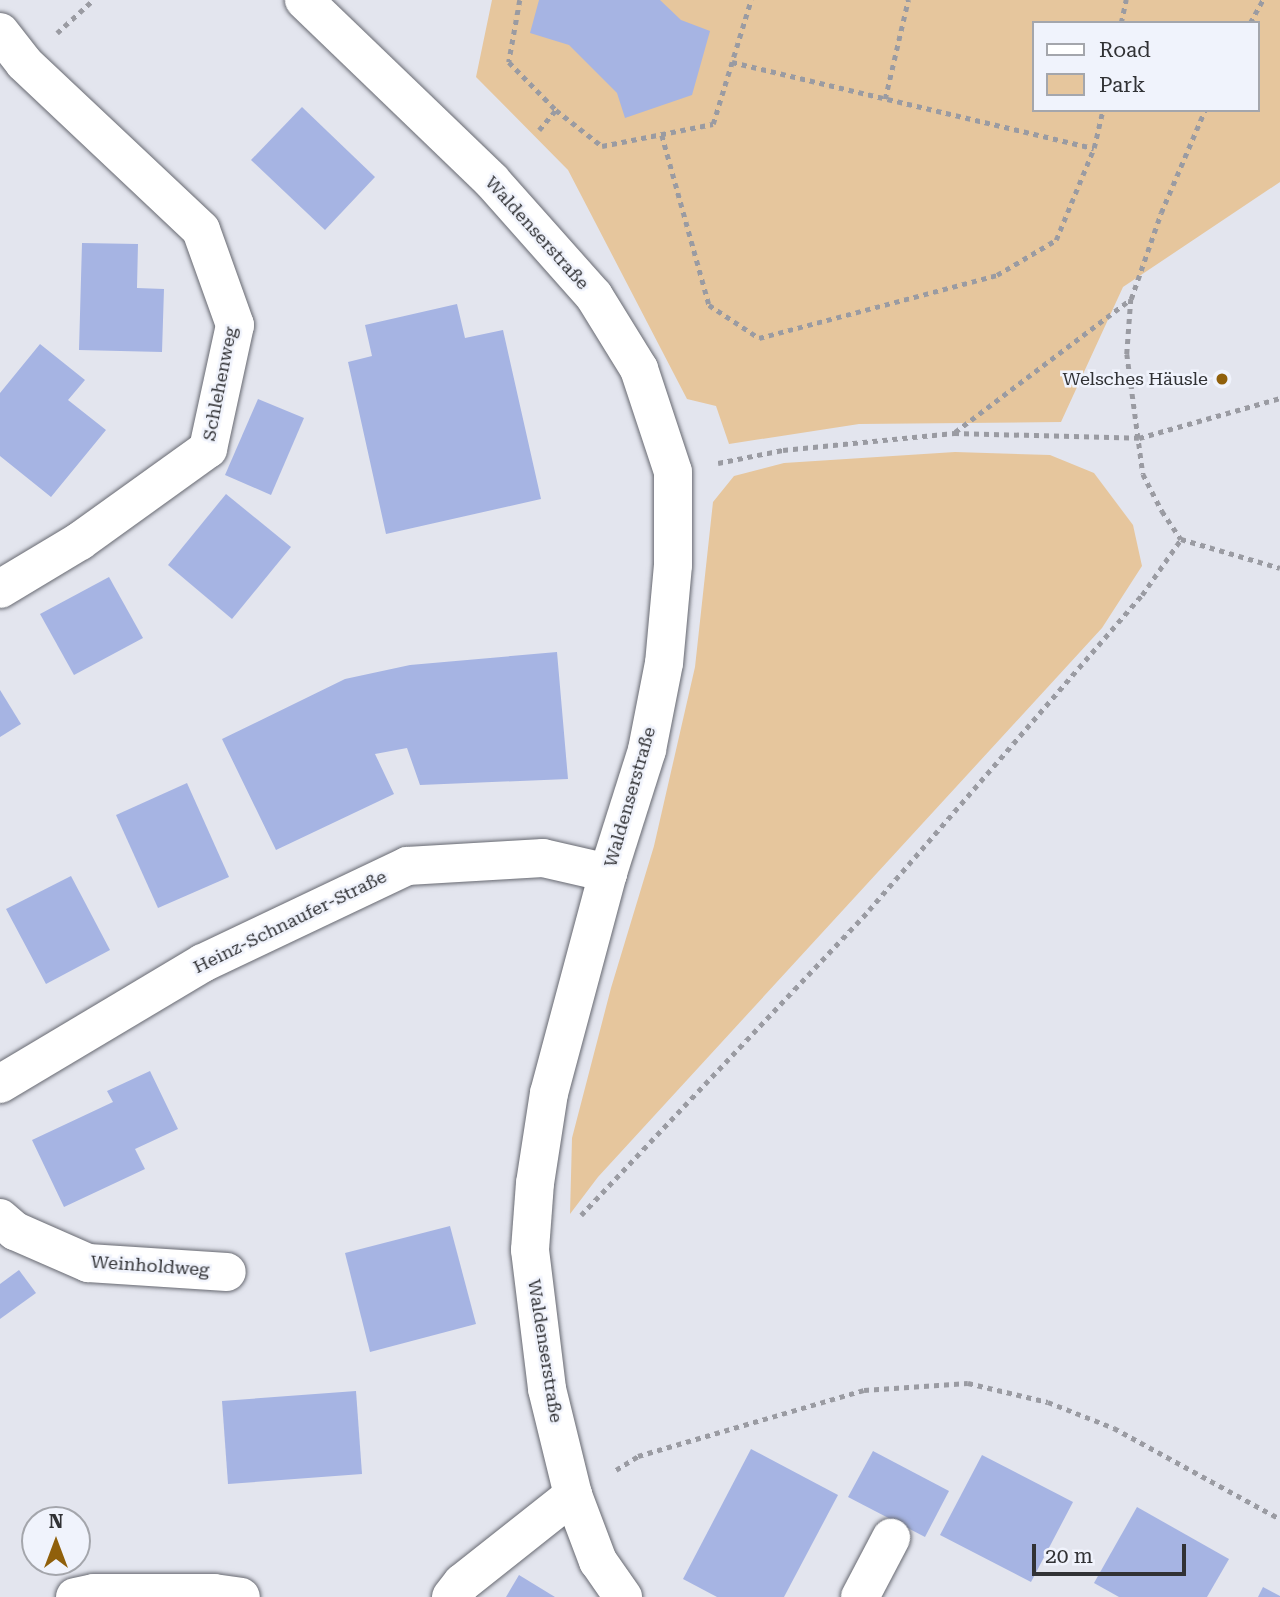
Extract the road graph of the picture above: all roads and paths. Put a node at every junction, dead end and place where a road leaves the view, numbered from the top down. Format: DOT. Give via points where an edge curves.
graph roads {
  1 [pos="520,0"];
  2 [pos="751,0"];
  3 [pos="908,0"];
  4 [pos="1126,0"];
  5 [pos="1263,0"];
  6 [pos="314,9"];
  7 [pos="1121,21"];
  8 [pos="1251,21"];
  9 [pos="0,32"];
  10 [pos="732,62"];
  11 [pos="12,73"];
  12 [pos="885,99"];
  13 [pos="556,110"];
  14 [pos="1102,112"];
  15 [pos="1204,112"];
  16 [pos="539,130"];
  17 [pos="662,135"];
  18 [pos="1094,148"];
  19 [pos="1131,299"];
  20 [pos="1280,398"];
  21 [pos="954,433"];
  22 [pos="1139,438"];
  23 [pos="673,472"];
  24 [pos="1181,539"];
  25 [pos="1280,568"];
  26 [pos="0,589"];
  27 [pos="608,873"];
  28 [pos="0,1083"];
  29 [pos="0,1218"];
  30 [pos="530,1251"];
  31 [pos="227,1272"];
  32 [pos="573,1495"];
  33 [pos="1280,1519"];
  34 [pos="891,1538"];
  35 [pos="75,1597"];
  36 [pos="241,1597"];
  37 [pos="451,1597"];
  38 [pos="623,1597"];
  39 [pos="860,1597"];
  1 -- 13 [label="path" via="509,62"];
  2 -- 10 [label="path"];
  3 -- 12 [label="path"];
  4 -- 7 [label="path"];
  5 -- 8 [label="path"];
  6 -- 23 [label="street, Waldenserstraße" via="491,180 594,296 639,369"];
  9 -- 11 [label="street, Schlehenweg"];
  10 -- 12 [label="path"];
  10 -- 17 [label="path" via="713,124"];
  11 -- 26 [label="street, Schlehenweg" via="201,230 235,325 208,449 80,541"];
  12 -- 18 [label="path"];
  13 -- 16 [label="path"];
  13 -- 17 [label="path" via="602,146"];
  14 -- 18 [label="path"];
  15 -- 19 [label="path"];
  17 -- 18 [label="path" via="709,305 759,338 997,275 1056,240"];
  19 -- 21 [label="path"];
  19 -- 22 [label="path" via="1127,354"];
  20 -- 22 [label="path"];
  21 -- 22 [label="path"];
  21 -- 23 [label="path" via="783,450"];
  22 -- 24 [label="path" via="1143,474"];
  23 -- 27 [label="street, Waldenserstraße" via="674,565 664,663 647,750"];
  24 -- 25 [label="path"];
  24 -- 30 [label="path" via="1142,596 869,910 591,1202 562,1241"];
  27 -- 28 [label="street, Heinz-Schnaufer-Straße" via="543,858 407,866 203,962"];
  27 -- 30 [label="street, Waldenserstraße" via="549,1093"];
  29 -- 31 [label="street, Weinholdweg" via="15,1231 88,1263"];
  30 -- 32 [label="street, Waldenserstraße" via="547,1389"];
  32 -- 33 [label="path" via="638,1456 864,1390 968,1383 1048,1402 1114,1428"];
  32 -- 37 [label="street" via="462,1583"];
  32 -- 38 [label="street, Waldenserstraße" via="598,1561"];
  34 -- 39 [label="street"];
  35 -- 36 [label="street" via="214,1593"];
}
